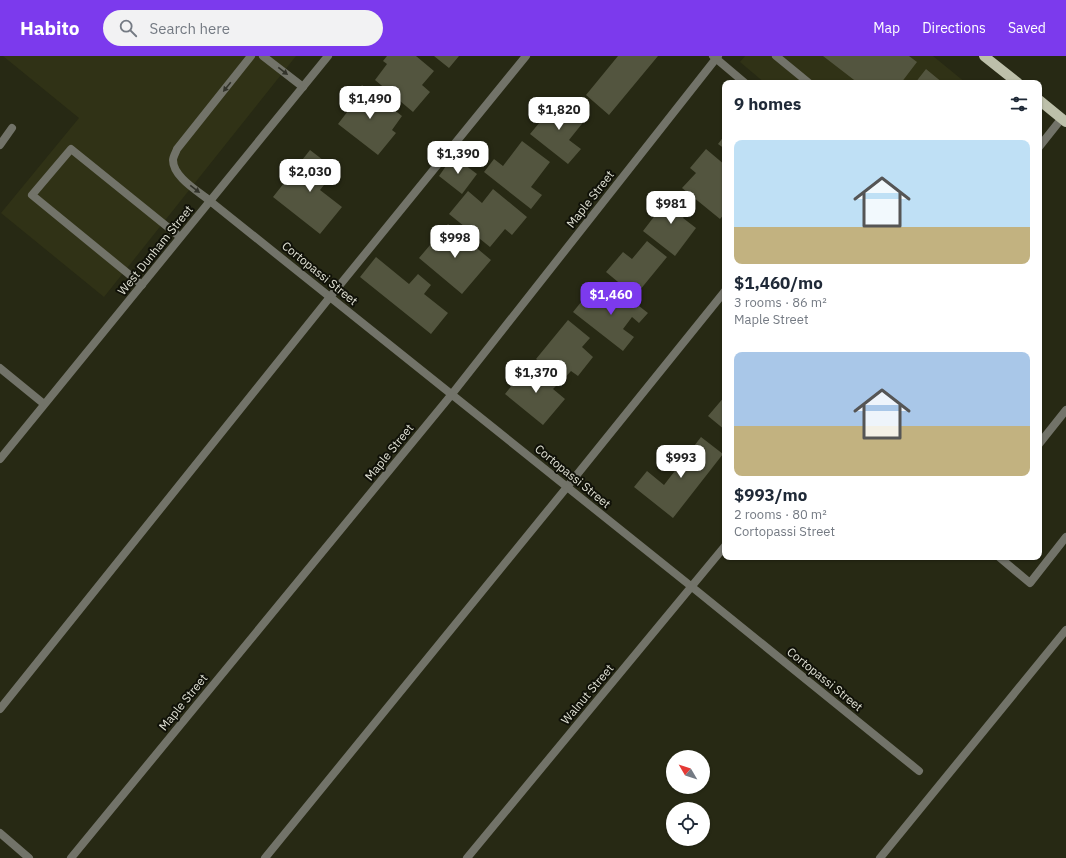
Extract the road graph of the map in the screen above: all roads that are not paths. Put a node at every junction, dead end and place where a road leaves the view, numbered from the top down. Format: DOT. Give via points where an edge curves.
graph roads {
  1 [pos="251,56"];
  2 [pos="263,56"];
  3 [pos="328,56"];
  4 [pos="526,56"];
  5 [pos="776,56"];
  6 [pos="984,56"];
  7 [pos="716,57"];
  8 [pos="743,80"];
  9 [pos="805,80"];
  10 [pos="1014,80"];
  11 [pos="302,87"];
  12 [pos="1042,102"];
  13 [pos="1064,120"];
  14 [pos="12,128"];
  15 [pos="1042,144"];
  16 [pos="0,145"];
  17 [pos="210,200"];
  18 [pos="180,237"];
  19 [pos="142,285"];
  20 [pos="722,295"];
  21 [pos="330,297"];
  22 [pos="0,368"];
  23 [pos="452,394"];
  24 [pos="44,404"];
  25 [pos="1066,410"];
  26 [pos="1042,440"];
  27 [pos="0,458"];
  28 [pos="567,487"];
  29 [pos="1066,537"];
  30 [pos="722,550"];
  31 [pos="1003,560"];
  32 [pos="692,587"];
  33 [pos="1066,630"];
  34 [pos="0,709"];
  35 [pos="920,772"];
  36 [pos="0,833"];
  37 [pos="29,858"];
  38 [pos="71,858"];
  39 [pos="265,858"];
  40 [pos="467,858"];
  41 [pos="880,858"];
  1 -- 17 [label="street, Cortopassi Street, one-way" via="177,149 173,159 174,168 179,175"];
  2 -- 11 [label="street, one-way"];
  3 -- 11 [label="street, West Dunham Street"];
  4 -- 21 [label="street"];
  5 -- 9 [label="street"];
  6 -- 10 [label="main road"];
  7 -- 8 [label="street"];
  7 -- 23 [label="street, Maple Street"];
  11 -- 17 [label="street, West Dunham Street"];
  12 -- 13 [label="main road"];
  13 -- 15 [label="street"];
  14 -- 16 [label="street"];
  17 -- 18 [label="street, West Dunham Street"];
  17 -- 21 [label="street, Cortopassi Street"];
  18 -- 19 [label="street, West Dunham Street"];
  18 -- 19 [label="street" via="71,149 32,195"];
  19 -- 24 [label="street, West Dunham Street"];
  20 -- 28 [label="street"];
  21 -- 23 [label="street, Cortopassi Street"];
  21 -- 34 [label="street"];
  22 -- 24 [label="street"];
  23 -- 28 [label="street, Cortopassi Street"];
  23 -- 38 [label="street, Maple Street"];
  24 -- 27 [label="street, West Dunham Street"];
  25 -- 26 [label="street"];
  28 -- 32 [label="street, Cortopassi Street"];
  28 -- 39 [label="street"];
  29 -- 31 [label="street" via="1030,583"];
  30 -- 32 [label="street, Walnut Street"];
  32 -- 35 [label="street, Cortopassi Street"];
  32 -- 40 [label="street, Walnut Street"];
  33 -- 41 [label="street"];
  36 -- 37 [label="street"];
}
